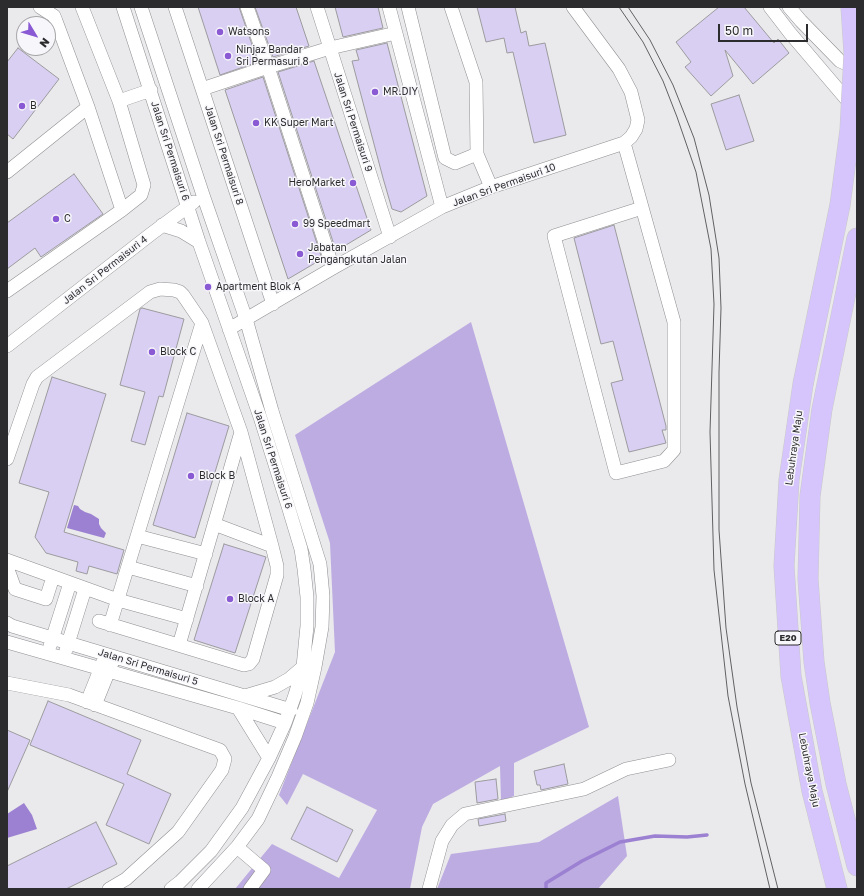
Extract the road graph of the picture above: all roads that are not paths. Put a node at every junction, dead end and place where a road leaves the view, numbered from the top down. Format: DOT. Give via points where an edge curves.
graph roads {
  1 [pos="40,7"];
  2 [pos="82,7"];
  3 [pos="123,7"];
  4 [pos="141,7"];
  5 [pos="175,7"];
  6 [pos="247,7"];
  7 [pos="317,7"];
  8 [pos="389,7"];
  9 [pos="408,7"];
  10 [pos="451,7"];
  11 [pos="573,7"];
  12 [pos="770,7"];
  13 [pos="789,7"];
  14 [pos="851,7"];
  15 [pos="396,33"];
  16 [pos="330,48"];
  17 [pos="857,65"];
  18 [pos="268,67"];
  19 [pos="202,89"];
  20 [pos="150,90"];
  21 [pos="119,101"];
  22 [pos="88,107"];
  23 [pos="857,112"];
  24 [pos="624,143"];
  25 [pos="477,154"];
  26 [pos="7,172"];
  27 [pos="491,187"];
  28 [pos="203,195"];
  29 [pos="188,207"];
  30 [pos="442,207"];
  31 [pos="642,208"];
  32 [pos="122,210"];
  33 [pos="162,225"];
  34 [pos="390,237"];
  35 [pos="857,238"];
  36 [pos="199,242"];
  37 [pos="333,268"];
  38 [pos="7,291"];
  39 [pos="273,304"];
  40 [pos="246,319"];
  41 [pos="202,323"];
  42 [pos="229,329"];
  43 [pos="7,346"];
  44 [pos="241,432"];
  45 [pos="7,459"];
  46 [pos="214,524"];
  47 [pos="137,536"];
  48 [pos="272,546"];
  49 [pos="206,554"];
  50 [pos="7,560"];
  51 [pos="7,567"];
  52 [pos="128,567"];
  53 [pos="53,577"];
  54 [pos="70,583"];
  55 [pos="197,586"];
  56 [pos="85,589"];
  57 [pos="118,600"];
  58 [pos="187,619"];
  59 [pos="7,623"];
  60 [pos="52,639"];
  61 [pos="7,642"];
  62 [pos="68,643"];
  63 [pos="179,645"];
  64 [pos="48,653"];
  65 [pos="110,656"];
  66 [pos="63,658"];
  67 [pos="303,667"];
  68 [pos="104,670"];
  69 [pos="7,682"];
  70 [pos="244,696"];
  71 [pos="91,703"];
  72 [pos="307,703"];
  73 [pos="238,708"];
  74 [pos="290,717"];
  75 [pos="295,736"];
  76 [pos="269,758"];
  77 [pos="669,760"];
  78 [pos="237,847"];
  79 [pos="857,866"];
  80 [pos="110,889"];
  81 [pos="171,889"];
  82 [pos="198,889"];
  83 [pos="250,889"];
  84 [pos="429,889"];
  85 [pos="837,889"];
  1 -- 22 [label="street" via="54,16"];
  2 -- 21 [label="street"];
  3 -- 20 [label="street, Jalan Sri Permaisuri 6"];
  4 -- 28 [label="street, Jalan Sri Permaisuri 6"];
  5 -- 19 [label="street, Jalan Sri Permaisuri 8"];
  6 -- 18 [label="street"];
  7 -- 16 [label="street, Jalan Sri Permaisuri 9"];
  8 -- 15 [label="street"];
  9 -- 25 [label="street" via="444,158 455,163"];
  10 -- 25 [label="street" via="476,82"];
  11 -- 24 [label="street" via="619,69 632,92 638,120 636,129"];
  12 -- 23 [label="street"];
  13 -- 17 [label="street" via="840,61 851,66"];
  14 -- 85 [label="highway, Lebuhraya Maju / E20, bridge" via="854,53 850,130 840,205 803,384 789,480 784,566 791,676 812,791"];
  15 -- 16 [label="street"];
  15 -- 30 [label="street"];
  16 -- 18 [label="street"];
  16 -- 34 [label="street, Jalan Sri Permaisuri 9"];
  18 -- 19 [label="street"];
  18 -- 37 [label="street"];
  19 -- 39 [label="street, Jalan Sri Permaisuri 8"];
  20 -- 21 [label="street"];
  20 -- 29 [label="street, Jalan Sri Permaisuri 6"];
  21 -- 32 [label="street" via="144,185 141,195"];
  22 -- 26 [label="street"];
  22 -- 32 [label="street"];
  24 -- 27 [label="street, Jalan Sri Permaisuri 10"];
  24 -- 31 [label="street"];
  25 -- 27 [label="street"];
  27 -- 30 [label="street, Jalan Sri Permaisuri 10"];
  28 -- 29 [label="street, Jalan Sri Permaisuri 4"];
  28 -- 40 [label="street, Jalan Sri Permaisuri 6"];
  29 -- 33 [label="street, Jalan Sri Permaisuri 4"];
  29 -- 36 [label="street, Jalan Sri Permaisuri 6"];
  30 -- 34 [label="street, Jalan Sri Permaisuri 10"];
  31 -- 31 [label="street" via="674,322 674,450 664,461 616,473 554,236"];
  32 -- 38 [label="street"];
  33 -- 36 [label="street" via="180,231"];
  33 -- 43 [label="street, Jalan Sri Permaisuri 4"];
  34 -- 37 [label="street, Jalan Sri Permaisuri 10"];
  35 -- 79 [label="highway, E20" via="822,409 810,496 808,579 820,702"];
  36 -- 42 [label="street, Jalan Sri Permaisuri 6"];
  37 -- 39 [label="street, Jalan Sri Permaisuri 10"];
  39 -- 40 [label="street, Jalan Sri Permaisuri 10"];
  40 -- 42 [label="street, Jalan Sri Permaisuri 10"];
  40 -- 72 [label="street, Jalan Sri Permaisuri 6" via="320,564 322,627"];
  41 -- 44 [label="street"];
  41 -- 45 [label="street" via="180,292 160,289 150,292 37,377"];
  41 -- 47 [label="street"];
  42 -- 67 [label="street, Jalan Sri Permaisuri 6" via="265,432 301,549 307,597"];
  44 -- 46 [label="street"];
  44 -- 48 [label="street"];
  46 -- 48 [label="street"];
  46 -- 49 [label="street"];
  47 -- 49 [label="street"];
  47 -- 52 [label="street"];
  48 -- 63 [label="street" via="277,575 253,659 249,664 244,665"];
  49 -- 55 [label="street"];
  50 -- 53 [label="street"];
  51 -- 53 [label="street" via="15,589 46,599"];
  52 -- 55 [label="street"];
  52 -- 57 [label="street"];
  53 -- 54 [label="street"];
  54 -- 56 [label="street"];
  54 -- 60 [label="street"];
  55 -- 58 [label="street"];
  56 -- 57 [label="street"];
  56 -- 62 [label="street"];
  57 -- 58 [label="street"];
  57 -- 63 [label="street" via="104,623"];
  58 -- 63 [label="street"];
  59 -- 60 [label="street, Jalan Sri Permaisuri 5"];
  60 -- 62 [label="street, Jalan Sri Permaisuri 5"];
  60 -- 64 [label="street"];
  61 -- 64 [label="street, Jalan Sri Permaisuri 5"];
  62 -- 65 [label="street, Jalan Sri Permaisuri 5"];
  62 -- 66 [label="street"];
  64 -- 66 [label="street, Jalan Sri Permaisuri 5"];
  65 -- 68 [label="street"];
  65 -- 70 [label="street, Jalan Sri Permaisuri 5"];
  66 -- 68 [label="street, Jalan Sri Permaisuri 5"];
  67 -- 70 [label="street" via="275,687"];
  67 -- 74 [label="street, Jalan Sri Permaisuri 6"];
  68 -- 71 [label="street"];
  68 -- 73 [label="street, Jalan Sri Permaisuri 5"];
  69 -- 71 [label="street" via="70,695"];
  70 -- 74 [label="street, Jalan Sri Permaisuri 5"];
  71 -- 80 [label="street" via="220,750 225,759 222,770 178,832 126,879"];
  72 -- 74 [label="street"];
  72 -- 75 [label="street, Jalan Sri Permaisuri 6"];
  73 -- 74 [label="street, Jalan Sri Permaisuri 5"];
  73 -- 76 [label="street"];
  74 -- 75 [label="street"];
  74 -- 76 [label="street, Jalan Sri Permaisuri 6"];
  75 -- 78 [label="street, Jalan Sri Permaisuri 6" via="258,818"];
  76 -- 81 [label="street, Jalan Sri Permaisuri 6" via="242,808 211,851"];
  77 -- 84 [label="street" via="626,769 584,789 465,814 452,826 442,841"];
  78 -- 82 [label="street, Jalan Sri Permaisuri 6"];
  78 -- 83 [label="street" via="264,870"];
}
